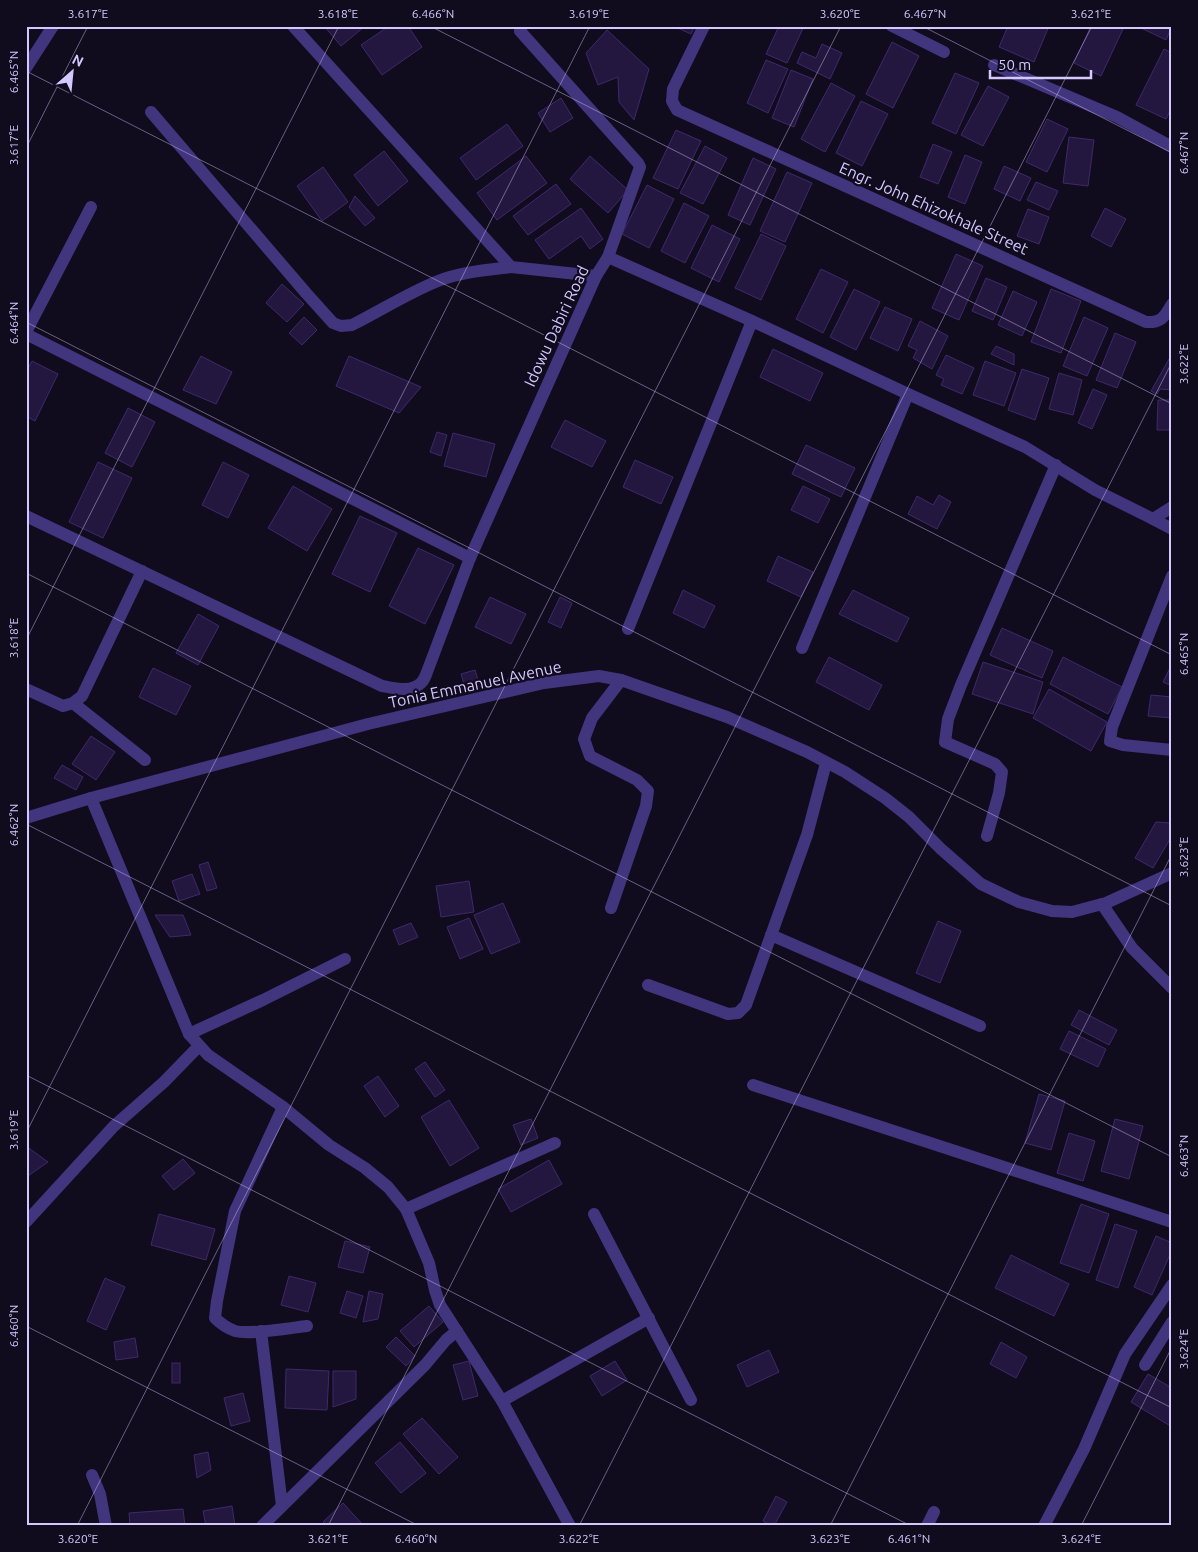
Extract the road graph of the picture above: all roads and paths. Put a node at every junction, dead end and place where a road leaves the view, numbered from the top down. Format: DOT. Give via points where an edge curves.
graph roads {
  1 [pos="53,26"];
  2 [pos="293,26"];
  3 [pos="704,26"];
  4 [pos="892,26"];
  5 [pos="519,28"];
  6 [pos="944,52"];
  7 [pos="994,64"];
  8 [pos="26,68"];
  9 [pos="151,112"];
  10 [pos="1172,147"];
  11 [pos="91,206"];
  12 [pos="608,257"];
  13 [pos="511,267"];
  14 [pos="596,276"];
  15 [pos="1172,304"];
  16 [pos="752,321"];
  17 [pos="26,333"];
  18 [pos="908,394"];
  19 [pos="1056,465"];
  20 [pos="1172,507"];
  21 [pos="26,516"];
  22 [pos="1153,519"];
  23 [pos="1172,529"];
  24 [pos="470,558"];
  25 [pos="142,571"];
  26 [pos="1172,576"];
  27 [pos="1167,602"];
  28 [pos="628,629"];
  29 [pos="802,648"];
  30 [pos="621,680"];
  31 [pos="26,689"];
  32 [pos="73,704"];
  33 [pos="1172,750"];
  34 [pos="146,760"];
  35 [pos="826,763"];
  36 [pos="91,798"];
  37 [pos="26,818"];
  38 [pos="988,836"];
  39 [pos="1172,873"];
  40 [pos="1102,904"];
  41 [pos="611,908"];
  42 [pos="772,935"];
  43 [pos="345,958"];
  44 [pos="648,985"];
  45 [pos="1172,988"];
  46 [pos="980,1026"];
  47 [pos="188,1034"];
  48 [pos="199,1046"];
  49 [pos="753,1085"];
  50 [pos="283,1107"];
  51 [pos="556,1143"];
  52 [pos="406,1208"];
  53 [pos="594,1214"];
  54 [pos="26,1222"];
  55 [pos="1172,1222"];
  56 [pos="1172,1285"];
  57 [pos="649,1318"];
  58 [pos="1172,1322"];
  59 [pos="307,1326"];
  60 [pos="261,1331"];
  61 [pos="457,1331"];
  62 [pos="1145,1365"];
  63 [pos="691,1400"];
  64 [pos="502,1401"];
  65 [pos="92,1475"];
  66 [pos="282,1506"];
  67 [pos="934,1512"];
  68 [pos="106,1526"];
  69 [pos="262,1526"];
  70 [pos="570,1526"];
  71 [pos="927,1526"];
  72 [pos="1044,1526"];
  1 -- 8 [label="street"];
  2 -- 13 [label="street"];
  3 -- 15 [label="street, Engr. John Ehizokhale Street" via="673,89 672,101 677,110 1146,322 1162,319"];
  4 -- 6 [label="street"];
  5 -- 12 [label="street, Idowu Dabiri Road" via="640,167"];
  7 -- 10 [label="street" via="1117,117"];
  9 -- 13 [label="street" via="333,323 352,325 440,280"];
  11 -- 17 [label="street"];
  12 -- 14 [label="street, Idowu Dabiri Road"];
  12 -- 16 [label="street"];
  13 -- 14 [label="street"];
  14 -- 24 [label="street, Idowu Dabiri Road"];
  16 -- 18 [label="street"];
  16 -- 28 [label="street"];
  17 -- 24 [label="street"];
  18 -- 19 [label="street" via="1025,447"];
  18 -- 29 [label="street"];
  19 -- 22 [label="street" via="1095,490"];
  19 -- 38 [label="street" via="948,719 945,742 995,764 1002,772"];
  20 -- 22 [label="street"];
  21 -- 25 [label="street"];
  22 -- 23 [label="street"];
  24 -- 25 [label="street, Idowu Dabiri Road" via="427,672 421,682 410,688 398,689 382,686"];
  25 -- 32 [label="street" via="82,696"];
  26 -- 27 [label="street"];
  27 -- 33 [label="street" via="1112,727 1110,741"];
  30 -- 35 [label="street, Tonia Emmanuel Avenue" via="727,717"];
  30 -- 36 [label="street, Tonia Emmanuel Avenue" via="599,676 544,683 368,724"];
  30 -- 41 [label="street" via="592,718 584,739 590,756 637,780 648,791 646,806"];
  31 -- 32 [label="street" via="62,706"];
  32 -- 34 [label="street"];
  35 -- 40 [label="street, Tonia Emmanuel Avenue" via="885,798 981,884 1019,902 1052,911 1072,912"];
  35 -- 42 [label="street" via="807,835"];
  36 -- 37 [label="street, Tonia Emmanuel Avenue"];
  36 -- 47 [label="street"];
  39 -- 40 [label="street, Tonia Emmanuel Avenue"];
  40 -- 45 [label="street" via="1132,948"];
  42 -- 44 [label="street" via="746,1005 738,1013 728,1014"];
  42 -- 46 [label="street"];
  43 -- 47 [label="street"];
  47 -- 48 [label="street"];
  48 -- 50 [label="street"];
  48 -- 54 [label="street" via="114,1126"];
  49 -- 55 [label="street"];
  50 -- 52 [label="street" via="329,1145 365,1168"];
  50 -- 60 [label="street" via="235,1211 215,1318 237,1331"];
  51 -- 52 [label="street"];
  52 -- 61 [label="street" via="429,1263 440,1305"];
  53 -- 57 [label="street"];
  56 -- 72 [label="street" via="1126,1354 1084,1449"];
  57 -- 63 [label="street"];
  57 -- 64 [label="street"];
  58 -- 62 [label="street"];
  59 -- 60 [label="street"];
  60 -- 66 [label="street"];
  61 -- 64 [label="street"];
  61 -- 66 [label="street"];
  64 -- 70 [label="street"];
  65 -- 68 [label="street" via="100,1494"];
  66 -- 69 [label="street"];
  67 -- 71 [label="street"];
}
